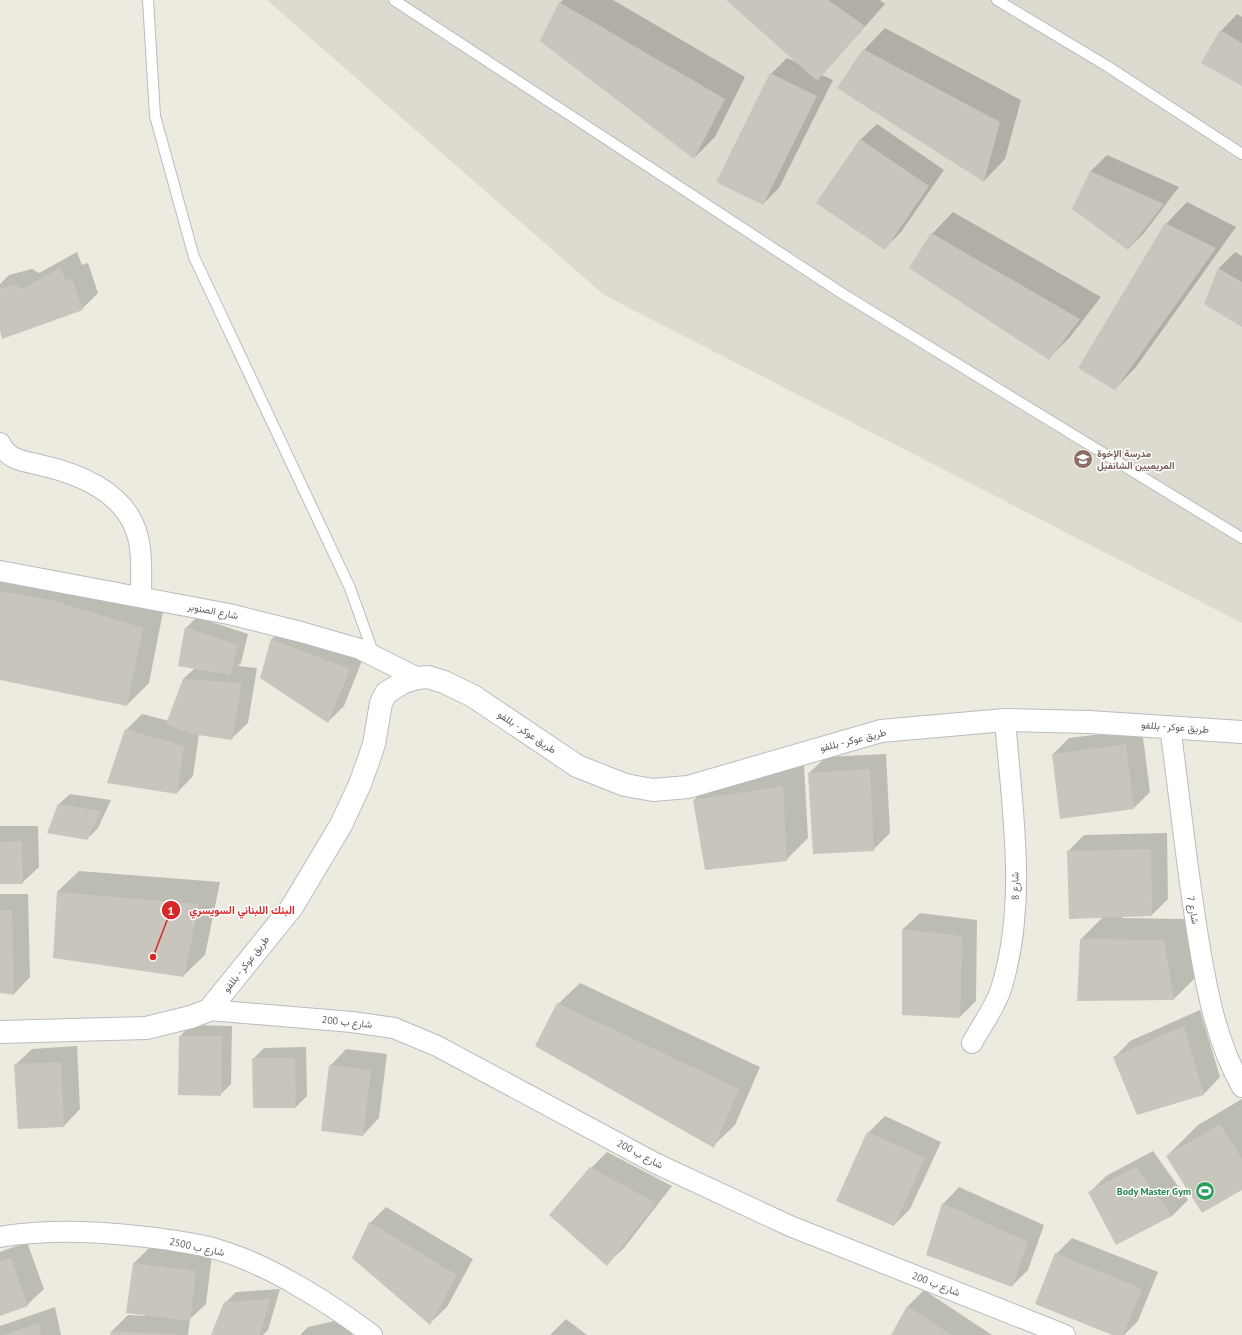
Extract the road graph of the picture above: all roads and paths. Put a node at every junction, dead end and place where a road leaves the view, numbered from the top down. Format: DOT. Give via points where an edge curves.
graph roads {
  1 [pos="148,0"];
  2 [pos="394,0"];
  3 [pos="998,0"];
  4 [pos="1242,154"];
  5 [pos="0,443"];
  6 [pos="1242,538"];
  7 [pos="0,571"];
  8 [pos="141,597"];
  9 [pos="374,655"];
  10 [pos="418,678"];
  11 [pos="1005,720"];
  12 [pos="1170,727"];
  13 [pos="1242,732"];
  14 [pos="209,1010"];
  15 [pos="0,1032"];
  16 [pos="972,1043"];
  17 [pos="1242,1087"];
  18 [pos="0,1237"];
  19 [pos="372,1335"];
  20 [pos="1065,1335"];
  1 -- 9 [label="lane" via="154,116 194,257 350,588"];
  2 -- 6 [label="lane" via="843,294"];
  3 -- 4 [label="lane" via="1107,66"];
  5 -- 8 [label="street" via="4,452 18,461 66,471 97,484 120,504 134,526 140,548"];
  7 -- 8 [label="street, شارع الصنوبر"];
  8 -- 9 [label="street, شارع الصنوبر" via="229,614 301,632"];
  9 -- 10 [label="street, شارع الصنوبر"];
  10 -- 11 [label="street, طريق عوكر - بللفو" via="428,677 444,682 473,696 577,766 625,785 653,790 688,787 881,731"];
  10 -- 14 [label="street, طريق عوكر - بللفو" via="404,682 386,693 381,703 374,744 341,825 292,907"];
  11 -- 12 [label="street, طريق عوكر - بللفو"];
  11 -- 16 [label="street, شارع 8" via="1015,851 1016,912 1011,954 1000,991"];
  12 -- 13 [label="street, طريق عوكر - بللفو"];
  12 -- 17 [label="street, شارع 7" via="1188,877 1210,1007"];
  14 -- 15 [label="street" via="146,1028"];
  14 -- 20 [label="street, شارع ب 200" via="394,1028 437,1046 655,1163 790,1226"];
  18 -- 19 [label="street, شارع ب 2500" via="61,1231 140,1236 219,1250 257,1264 342,1312"];
}
